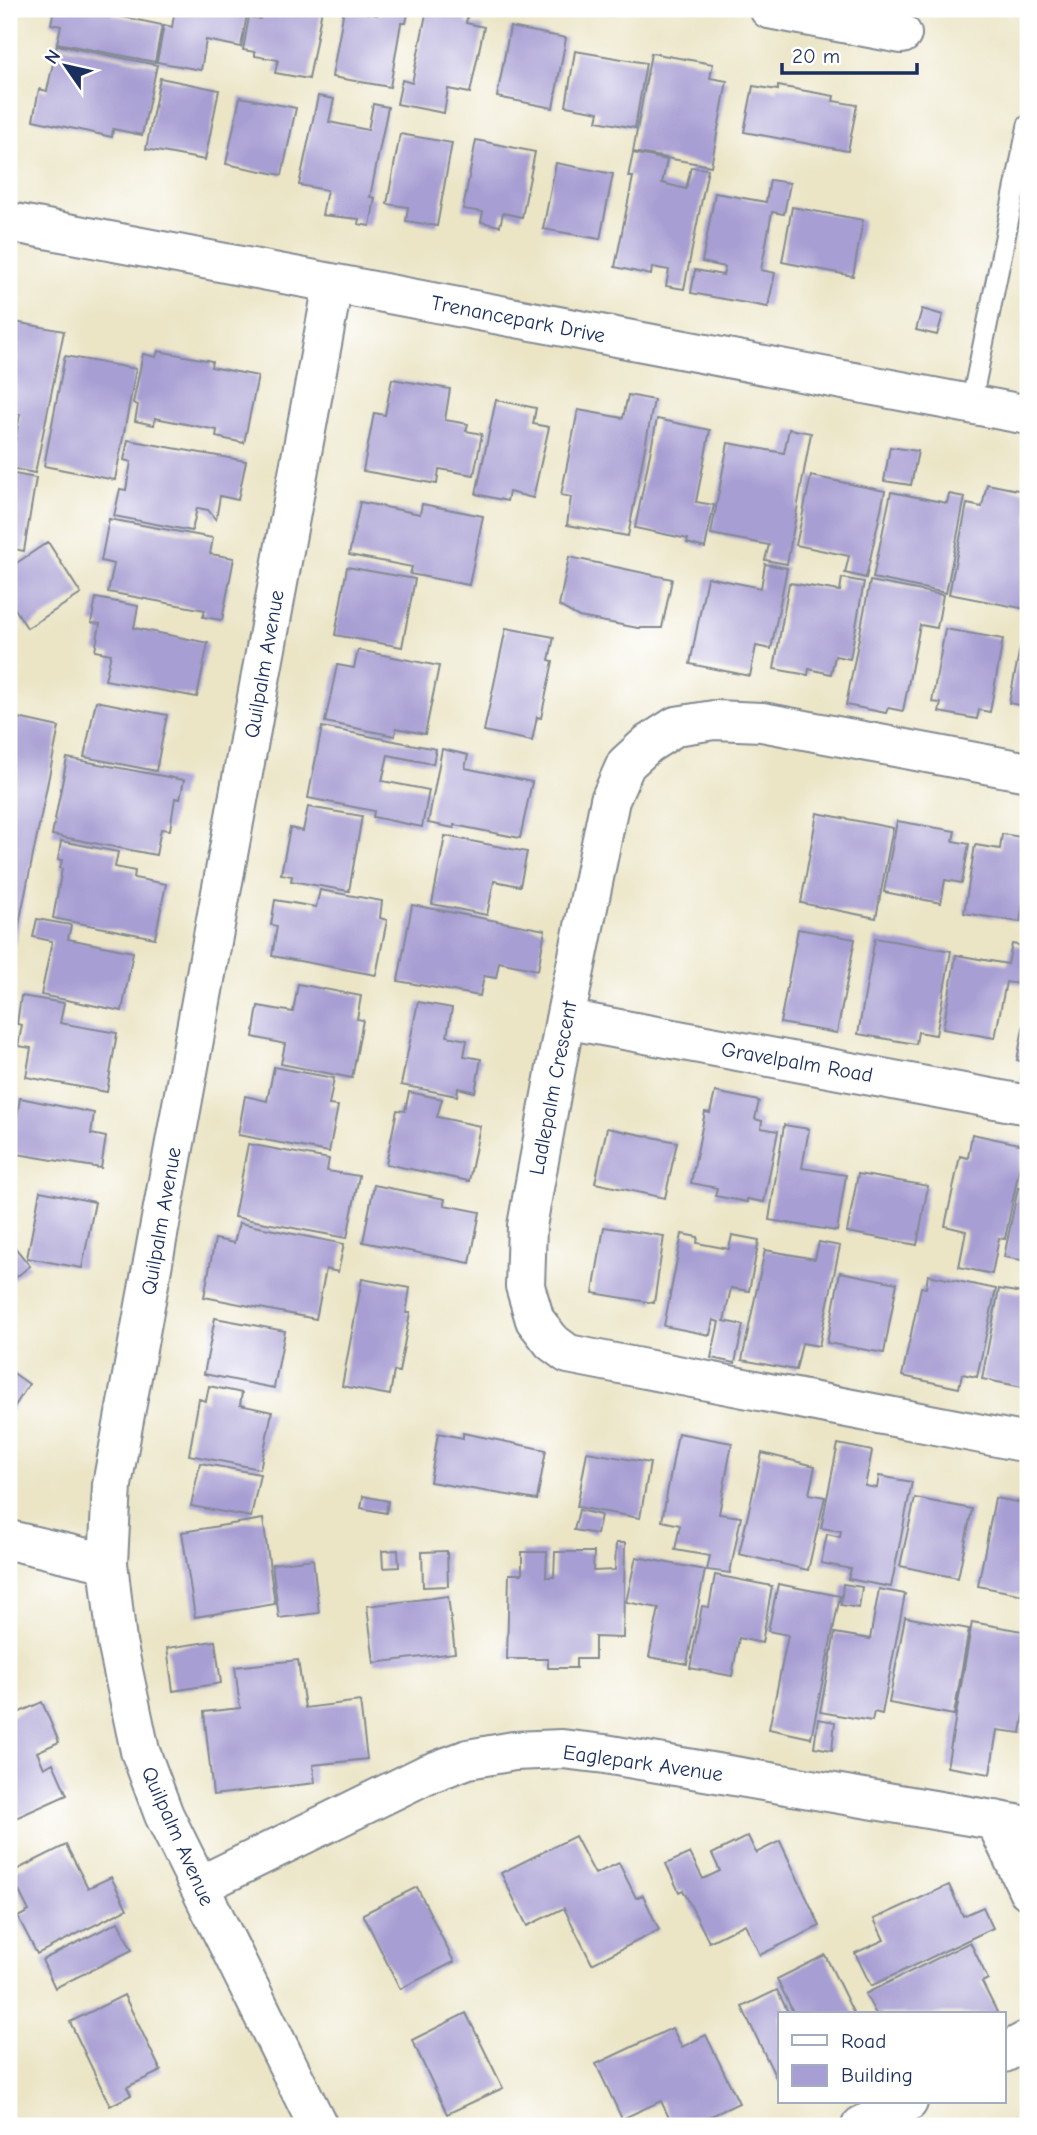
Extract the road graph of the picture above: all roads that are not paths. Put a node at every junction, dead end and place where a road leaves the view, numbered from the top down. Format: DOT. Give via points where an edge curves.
graph roads {
  1 [pos="769,9"];
  2 [pos="902,34"];
  3 [pos="1028,125"];
  4 [pos="9,222"];
  5 [pos="333,284"];
  6 [pos="971,404"];
  7 [pos="1028,415"];
  8 [pos="1028,772"];
  9 [pos="565,1019"];
  10 [pos="1028,1105"];
  11 [pos="1028,1443"];
  12 [pos="9,1540"];
  13 [pos="108,1563"];
  14 [pos="1012,1823"];
  15 [pos="199,1886"];
  16 [pos="1028,1890"];
  17 [pos="1028,2040"];
  18 [pos="1006,2052"];
  19 [pos="904,2104"];
  20 [pos="318,2126"];
  21 [pos="861,2126"];
  1 -- 2 [label="street"];
  3 -- 6 [label="lane"];
  4 -- 5 [label="street, Trenancepark Drive"];
  5 -- 6 [label="street, Trenancepark Drive"];
  5 -- 13 [label="street, Quilpalm Avenue" via="112,1485"];
  6 -- 7 [label="street, Trenancepark Drive"];
  8 -- 9 [label="street, Ladlepalm Crescent" via="762,722 714,720 676,726 626,764 610,800"];
  9 -- 10 [label="street, Gravelpalm Road"];
  9 -- 11 [label="street, Ladlepalm Crescent" via="526,1238 524,1286 535,1320 552,1342 568,1354 594,1360"];
  12 -- 13 [label="street"];
  13 -- 15 [label="street, Quilpalm Avenue" via="117,1642 139,1751"];
  14 -- 15 [label="street, Eaglepark Avenue" via="604,1754 562,1749 514,1751 468,1759 425,1775"];
  14 -- 16 [label="street"];
  15 -- 20 [label="street, Quilpalm Avenue"];
  17 -- 18 [label="street"];
  19 -- 21 [label="street"];
}
